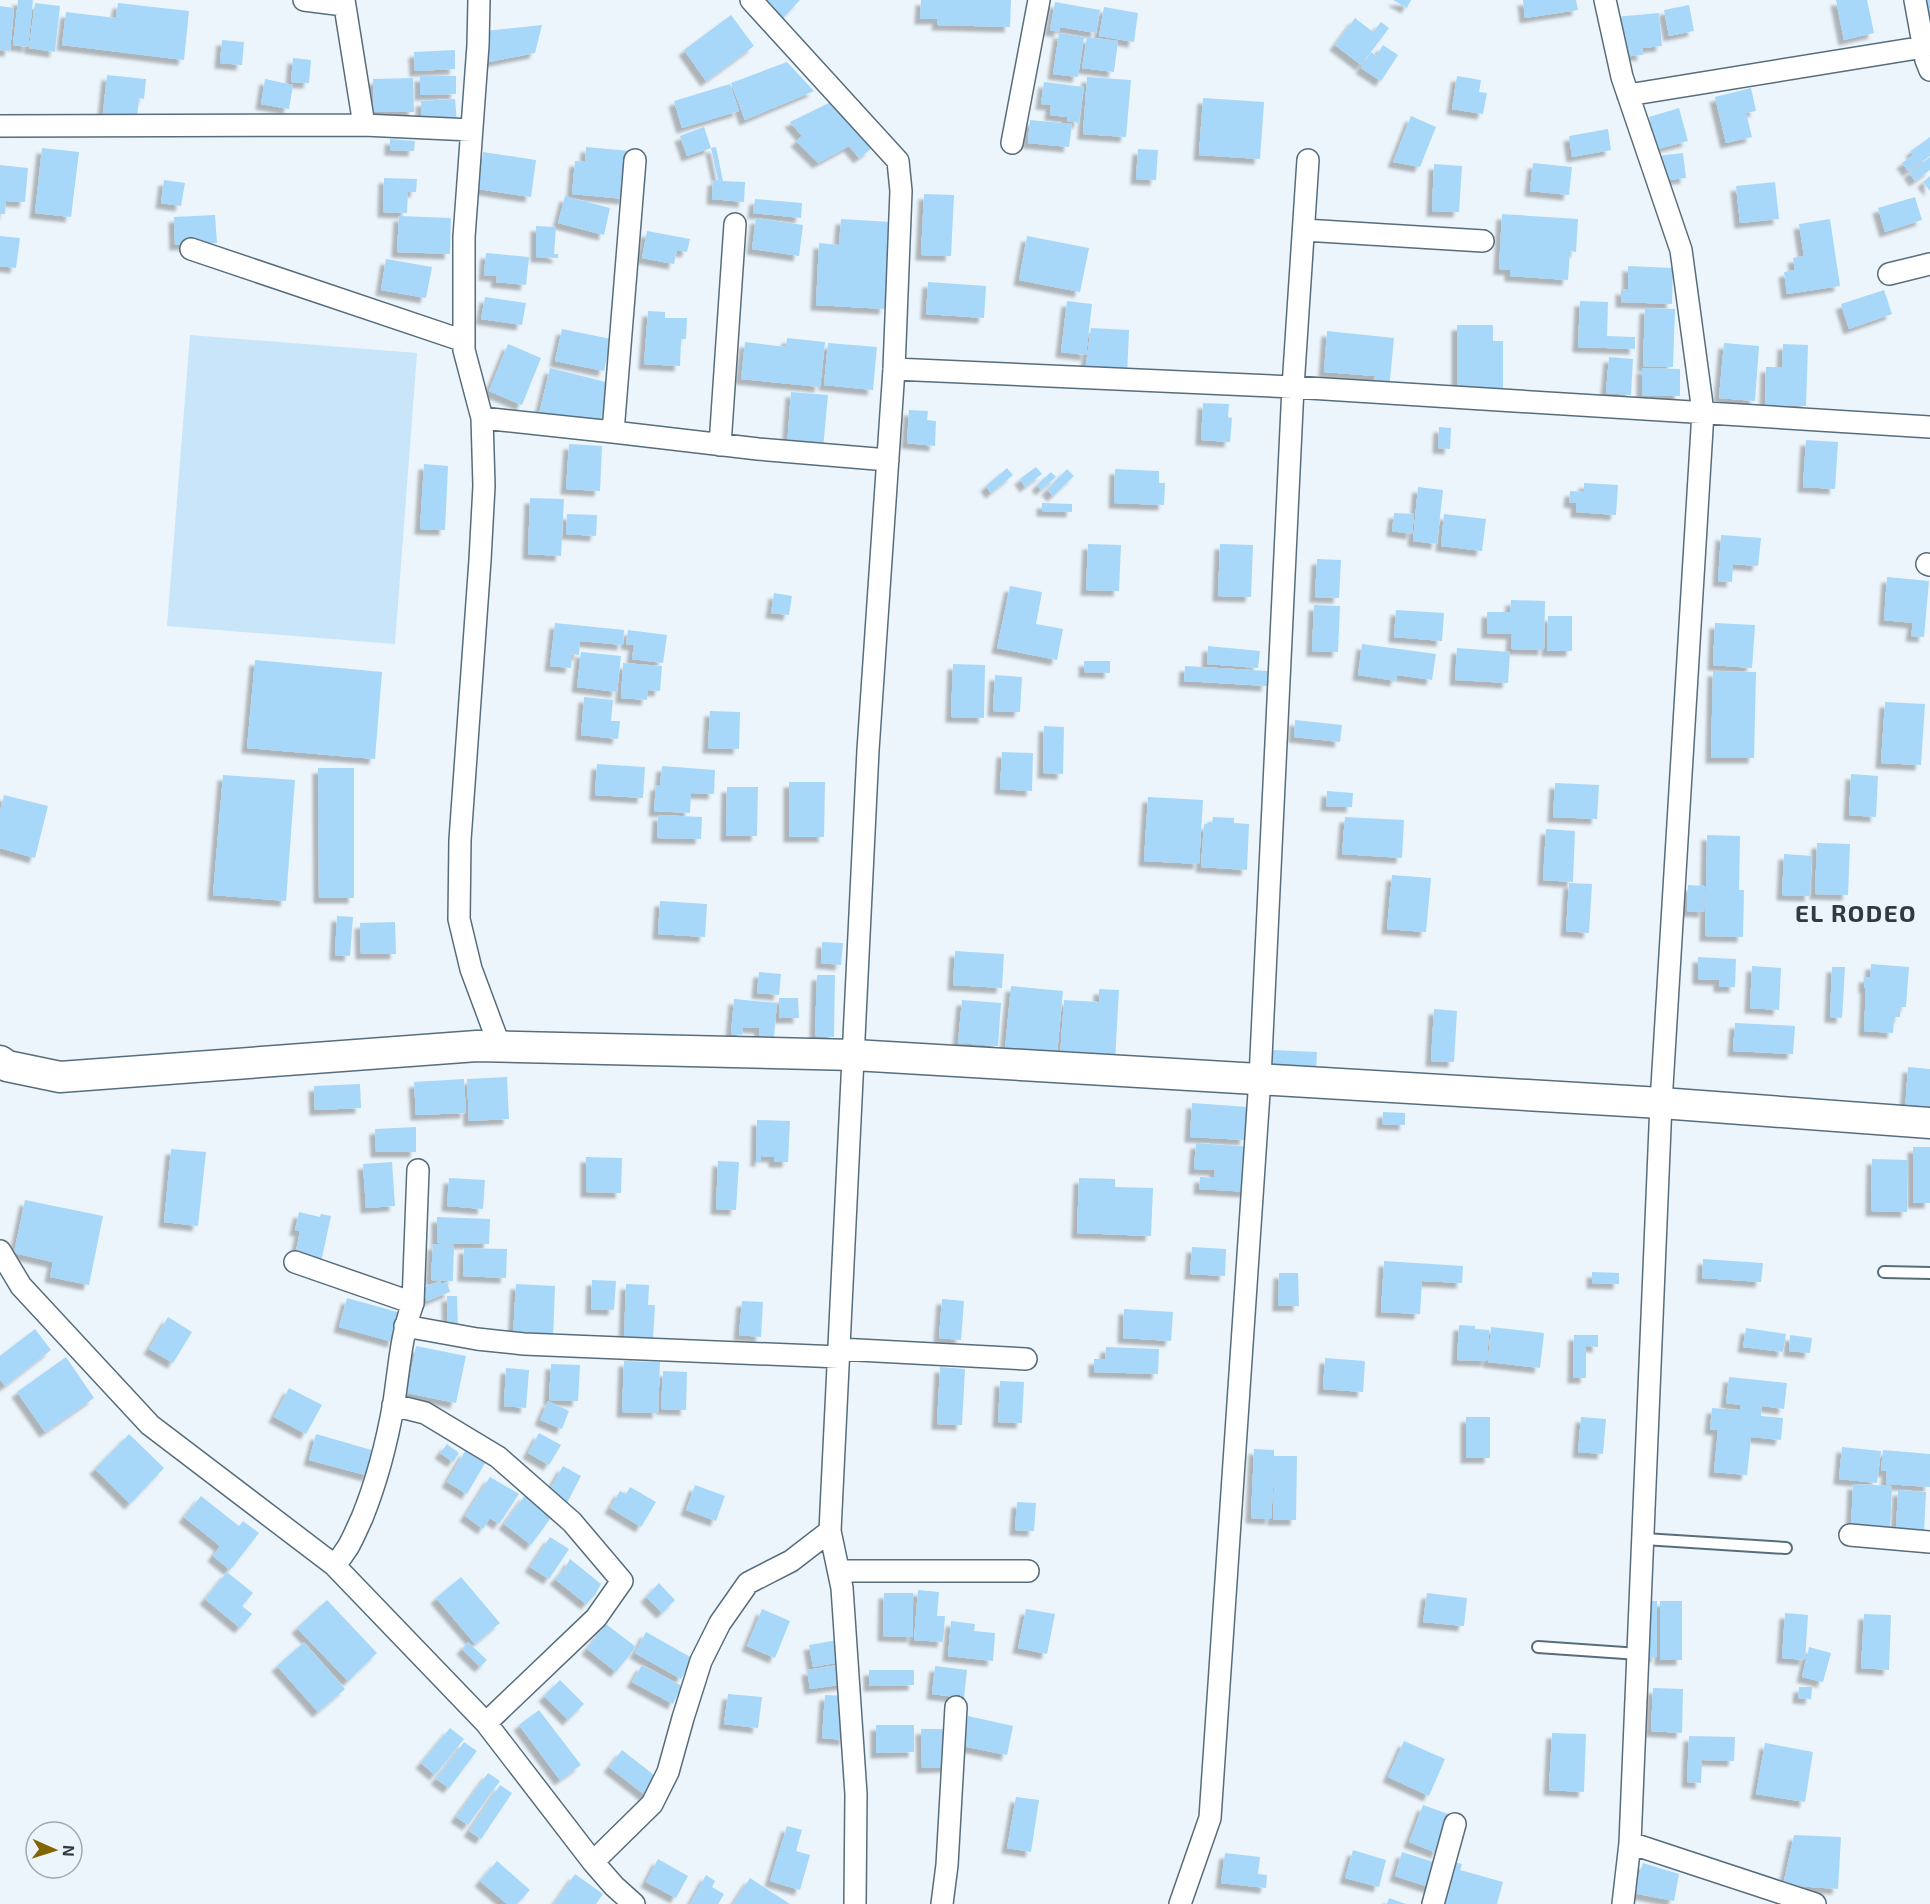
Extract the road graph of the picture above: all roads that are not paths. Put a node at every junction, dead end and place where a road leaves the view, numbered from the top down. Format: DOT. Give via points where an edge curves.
graph roads {
  1 [pos="304,0"];
  2 [pos="479,0"];
  3 [pos="751,0"];
  4 [pos="1039,0"];
  5 [pos="1605,0"];
  6 [pos="1915,0"];
  7 [pos="344,2"];
  8 [pos="1924,47"];
  9 [pos="1930,69"];
  10 [pos="1628,95"];
  11 [pos="364,125"];
  12 [pos="0,126"];
  13 [pos="471,130"];
  14 [pos="1012,143"];
  15 [pos="635,160"];
  16 [pos="1308,160"];
  17 [pos="735,224"];
  18 [pos="1304,230"];
  19 [pos="1483,241"];
  20 [pos="191,249"];
  21 [pos="1930,264"];
  22 [pos="1889,274"];
  23 [pos="464,341"];
  24 [pos="894,369"];
  25 [pos="1293,387"];
  26 [pos="1703,412"];
  27 [pos="482,418"];
  28 [pos="1930,427"];
  29 [pos="613,432"];
  30 [pos="720,445"];
  31 [pos="888,460"];
  32 [pos="500,1047"];
  33 [pos="854,1055"];
  34 [pos="0,1061"];
  35 [pos="1260,1078"];
  36 [pos="1661,1103"];
  37 [pos="1930,1123"];
  38 [pos="418,1170"];
  39 [pos="0,1251"];
  40 [pos="295,1262"];
  41 [pos="1884,1272"];
  42 [pos="1930,1273"];
  43 [pos="413,1303"];
  44 [pos="405,1326"];
  45 [pos="839,1353"];
  46 [pos="1026,1359"];
  47 [pos="393,1405"];
  48 [pos="830,1531"];
  49 [pos="1850,1535"];
  50 [pos="1644,1539"];
  51 [pos="1930,1542"];
  52 [pos="1786,1548"];
  53 [pos="334,1565"];
  54 [pos="839,1571"];
  55 [pos="1028,1571"];
  56 [pos="1538,1647"];
  57 [pos="1639,1654"];
  58 [pos="956,1707"];
  59 [pos="486,1723"];
  60 [pos="1455,1824"];
  61 [pos="1630,1843"];
  62 [pos="593,1862"];
  63 [pos="634,1904"];
  64 [pos="855,1904"];
  65 [pos="942,1904"];
  66 [pos="1180,1904"];
  67 [pos="1433,1904"];
  68 [pos="1623,1904"];
  69 [pos="1815,1904"];
  1 -- 7 [label="street"];
  2 -- 13 [label="street"];
  3 -- 24 [label="street" via="898,161 901,191"];
  4 -- 14 [label="street"];
  5 -- 10 [label="street"];
  6 -- 8 [label="street"];
  7 -- 11 [label="street"];
  8 -- 9 [label="street"];
  8 -- 10 [label="street"];
  10 -- 26 [label="street" via="1681,250"];
  11 -- 12 [label="street"];
  11 -- 13 [label="street"];
  13 -- 23 [label="street" via="464,237"];
  15 -- 29 [label="street"];
  16 -- 18 [label="street"];
  17 -- 30 [label="street"];
  18 -- 19 [label="street"];
  18 -- 25 [label="street"];
  20 -- 23 [label="street"];
  21 -- 22 [label="street"];
  23 -- 27 [label="street"];
  24 -- 25 [label="street"];
  24 -- 31 [label="street"];
  25 -- 26 [label="street"];
  25 -- 35 [label="street"];
  26 -- 28 [label="street"];
  26 -- 36 [label="street"];
  27 -- 29 [label="street"];
  27 -- 32 [label="street" via="484,486 459,840 459,919 471,969"];
  29 -- 30 [label="street"];
  30 -- 31 [label="street"];
  31 -- 33 [label="street" via="868,750"];
  32 -- 33 [label="street"];
  32 -- 34 [label="street" via="60,1077"];
  33 -- 35 [label="street"];
  33 -- 45 [label="street"];
  35 -- 36 [label="street"];
  35 -- 66 [label="street" via="1210,1818"];
  36 -- 37 [label="street"];
  36 -- 50 [label="street"];
  38 -- 43 [label="street"];
  39 -- 53 [label="street" via="21,1286 150,1425"];
  40 -- 43 [label="street"];
  41 -- 42 [label="lane"];
  43 -- 44 [label="street"];
  44 -- 45 [label="street" via="524,1344"];
  44 -- 47 [label="street"];
  45 -- 46 [label="street"];
  45 -- 48 [label="street"];
  47 -- 53 [label="street" via="368,1504 346,1552"];
  47 -- 59 [label="street" via="425,1413 498,1457 572,1522 622,1581 596,1618"];
  48 -- 54 [label="street"];
  48 -- 62 [label="street" via="791,1561 748,1582 720,1623 701,1661 668,1773 652,1804"];
  49 -- 51 [label="street"];
  50 -- 52 [label="lane"];
  50 -- 57 [label="street"];
  53 -- 59 [label="street"];
  54 -- 55 [label="street"];
  54 -- 64 [label="street" via="856,1794"];
  56 -- 57 [label="lane"];
  57 -- 61 [label="street"];
  58 -- 65 [label="street"];
  59 -- 62 [label="street"];
  60 -- 67 [label="street"];
  61 -- 68 [label="street"];
  61 -- 69 [label="street"];
  62 -- 63 [label="street"];
}
